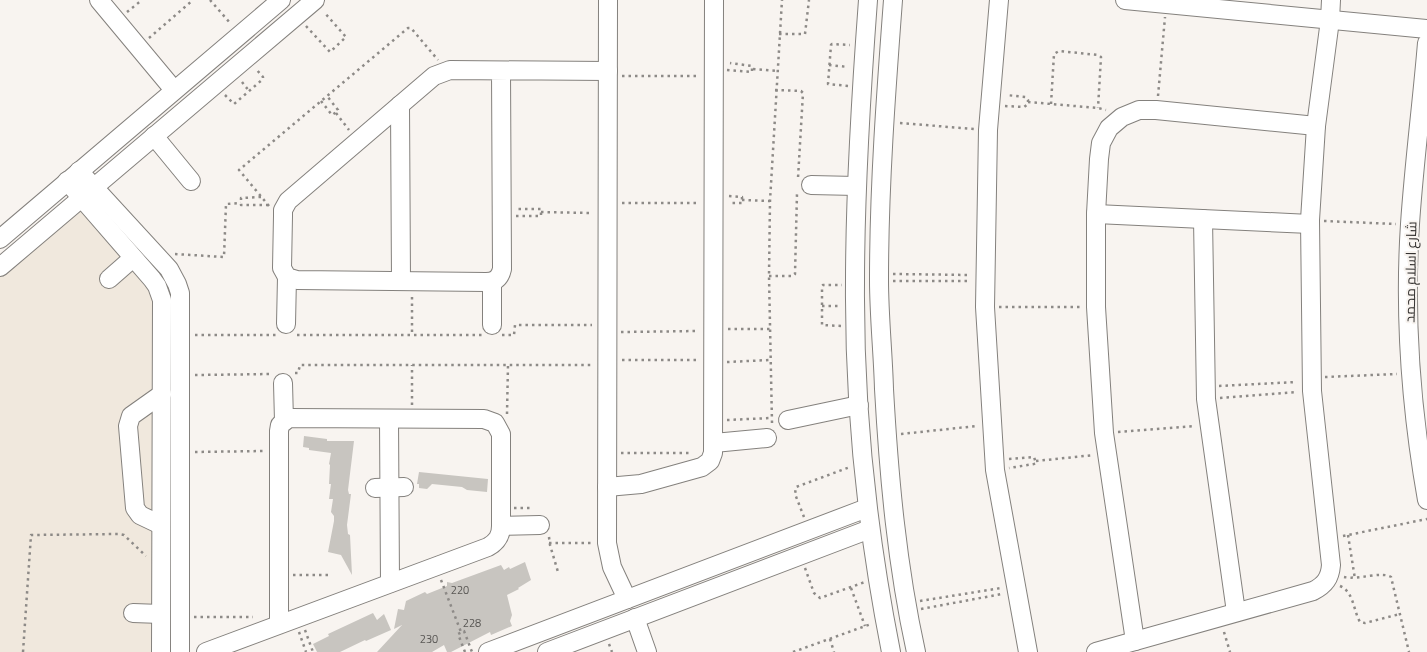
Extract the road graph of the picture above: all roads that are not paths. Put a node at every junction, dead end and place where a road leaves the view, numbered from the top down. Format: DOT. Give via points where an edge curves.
graph roads {
  1 [pos="99,0"];
  2 [pos="281,0"];
  3 [pos="314,0"];
  4 [pos="608,0"];
  5 [pos="714,0"];
  6 [pos="868,0"];
  7 [pos="893,0"];
  8 [pos="999,0"];
  9 [pos="1125,0"];
  10 [pos="1331,0"];
  11 [pos="1330,20"];
  12 [pos="1427,29"];
  13 [pos="1427,43"];
  14 [pos="501,71"];
  15 [pos="608,73"];
  16 [pos="174,90"];
  17 [pos="400,105"];
  18 [pos="1316,126"];
  19 [pos="1423,133"];
  20 [pos="154,136"];
  21 [pos="73,176"];
  22 [pos="191,181"];
  23 [pos="811,185"];
  24 [pos="856,186"];
  25 [pos="88,193"];
  26 [pos="1096,214"];
  27 [pos="1203,219"];
  28 [pos="1310,222"];
  29 [pos="0,239"];
  30 [pos="133,258"];
  31 [pos="0,267"];
  32 [pos="287,278"];
  33 [pos="109,279"];
  34 [pos="407,281"];
  35 [pos="492,282"];
  36 [pos="289,331"];
  37 [pos="491,332"];
  38 [pos="181,376"];
  39 [pos="283,377"];
  40 [pos="162,386"];
  41 [pos="859,404"];
  42 [pos="389,418"];
  43 [pos="780,419"];
  44 [pos="284,421"];
  45 [pos="860,429"];
  46 [pos="887,431"];
  47 [pos="770,434"];
  48 [pos="713,448"];
  49 [pos="607,488"];
  50 [pos="1427,500"];
  51 [pos="867,508"];
  52 [pos="161,525"];
  53 [pos="540,525"];
  54 [pos="501,526"];
  55 [pos="870,529"];
  56 [pos="390,583"];
  57 [pos="627,599"];
  58 [pos="133,613"];
  59 [pos="161,614"];
  60 [pos="1227,615"];
  61 [pos="635,618"];
  62 [pos="288,619"];
  63 [pos="536,634"];
  64 [pos="1135,641"];
  65 [pos="161,652"];
  66 [pos="180,652"];
  67 [pos="206,652"];
  68 [pos="488,652"];
  69 [pos="546,652"];
  70 [pos="648,652"];
  71 [pos="891,652"];
  72 [pos="916,652"];
  73 [pos="1028,652"];
  74 [pos="1096,652"];
  1 -- 16 [label="street"];
  2 -- 16 [label="street"];
  3 -- 20 [label="street"];
  4 -- 15 [label="street"];
  5 -- 48 [label="street"];
  6 -- 24 [label="street"];
  7 -- 46 [label="street" via="884,122 879,277"];
  8 -- 73 [label="street" via="988,130 985,307 995,465"];
  9 -- 11 [label="street"];
  10 -- 11 [label="street"];
  11 -- 12 [label="street"];
  11 -- 18 [label="street"];
  13 -- 19 [label="street, شارع اسلام محمد"];
  14 -- 15 [label="street"];
  14 -- 17 [label="street" via="447,71 434,76"];
  14 -- 35 [label="street" via="502,269"];
  15 -- 49 [label="street"];
  16 -- 21 [label="street"];
  17 -- 32 [label="street" via="288,201 283,210 282,268"];
  17 -- 34 [label="street"];
  18 -- 26 [label="street" via="1139,110 1122,117 1109,128 1101,143"];
  18 -- 28 [label="street"];
  19 -- 50 [label="street, شارع اسلام محمد" via="1410,224 1408,284 1415,422"];
  20 -- 22 [label="street"];
  20 -- 25 [label="street"];
  21 -- 25 [label="street"];
  21 -- 29 [label="street"];
  23 -- 24 [label="street"];
  24 -- 41 [label="street"];
  25 -- 30 [label="street"];
  25 -- 31 [label="street"];
  25 -- 38 [label="street" via="154,253 169,269 177,284 181,301"];
  26 -- 27 [label="street"];
  26 -- 64 [label="street" via="1096,307 1104,433"];
  27 -- 28 [label="street"];
  27 -- 60 [label="street" via="1206,393"];
  28 -- 60 [label="street" via="1312,384 1329,539 1329,577 1313,591"];
  30 -- 33 [label="street"];
  30 -- 40 [label="street" via="160,292"];
  32 -- 34 [label="street"];
  32 -- 36 [label="street"];
  34 -- 35 [label="street"];
  35 -- 37 [label="street"];
  38 -- 40 [label="street"];
  38 -- 66 [label="street"];
  39 -- 44 [label="street"];
  40 -- 52 [label="street"];
  40 -- 52 [label="street" via="131,416 128,426 135,508 140,515"];
  41 -- 43 [label="street"];
  41 -- 45 [label="street"];
  42 -- 44 [label="street" via="289,418"];
  42 -- 54 [label="street" via="484,419 496,423 499,428"];
  42 -- 56 [label="street"];
  44 -- 62 [label="street" via="279,430 279,575"];
  45 -- 46 [label="street"];
  45 -- 51 [label="street"];
  46 -- 72 [label="street" via="894,521"];
  47 -- 48 [label="street"];
  48 -- 49 [label="street" via="710,462 702,467 641,484"];
  49 -- 57 [label="street" via="607,543 612,567"];
  51 -- 55 [label="street"];
  51 -- 57 [label="street"];
  52 -- 59 [label="street"];
  53 -- 54 [label="street"];
  54 -- 56 [label="street" via="494,544"];
  55 -- 61 [label="street"];
  55 -- 71 [label="street"];
  56 -- 62 [label="street"];
  57 -- 63 [label="street"];
  58 -- 59 [label="street"];
  59 -- 65 [label="street"];
  60 -- 64 [label="street"];
  61 -- 69 [label="street"];
  61 -- 70 [label="street"];
  62 -- 67 [label="street"];
  63 -- 68 [label="street"];
  63 -- 69 [label="street"];
  64 -- 74 [label="street"];
}
